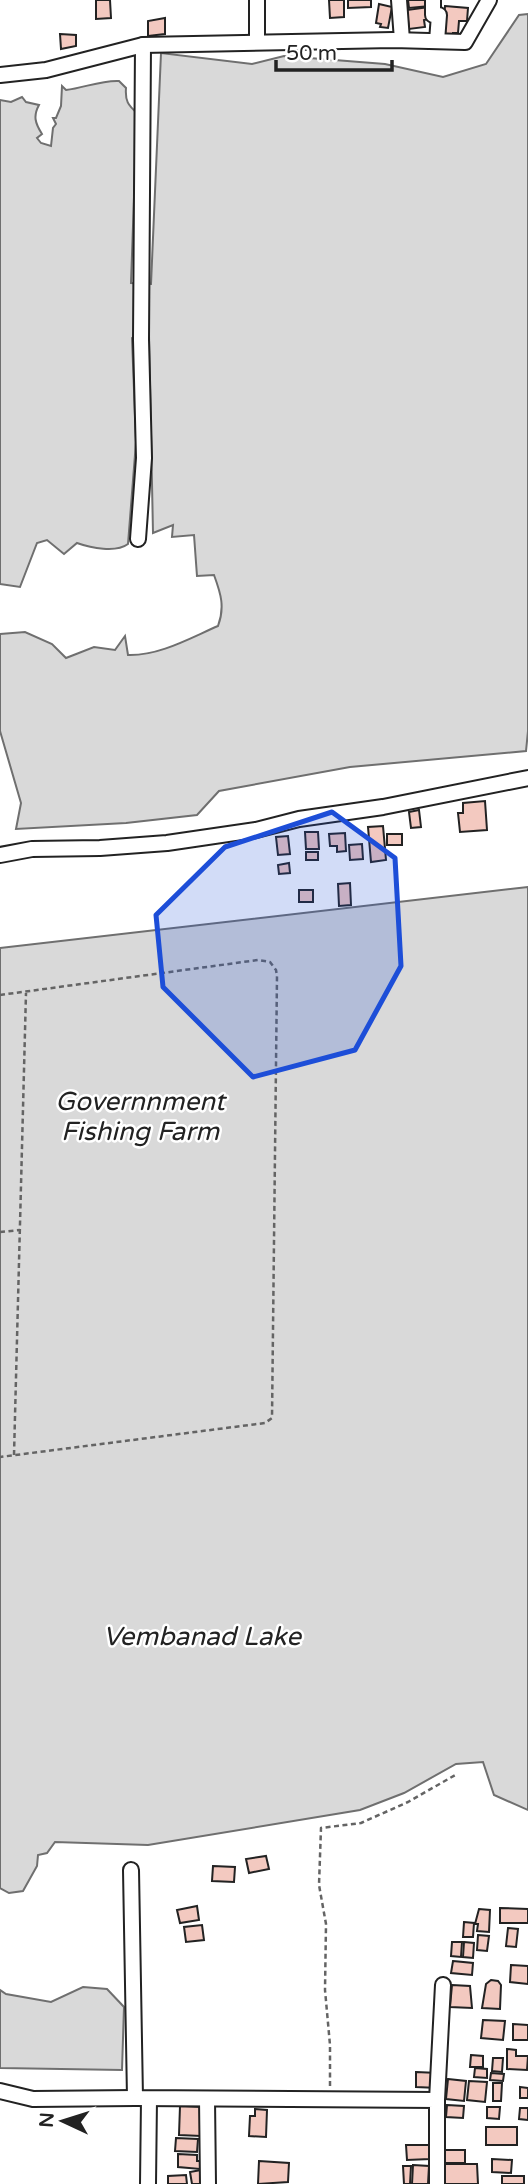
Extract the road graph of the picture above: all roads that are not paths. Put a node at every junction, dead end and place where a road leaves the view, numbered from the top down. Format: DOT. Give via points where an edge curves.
graph roads {
  1 [pos="257,0"];
  2 [pos="399,0"];
  3 [pos="433,0"];
  4 [pos="488,0"];
  5 [pos="402,40"];
  6 [pos="437,41"];
  7 [pos="257,42"];
  8 [pos="143,46"];
  9 [pos="0,75"];
  10 [pos="138,539"];
  11 [pos="528,778"];
  12 [pos="0,855"];
  13 [pos="131,1870"];
  14 [pos="443,1985"];
  15 [pos="0,2091"];
  16 [pos="142,2099"];
  17 [pos="207,2099"];
  18 [pos="437,2100"];
  19 [pos="148,2184"];
  20 [pos="208,2184"];
  21 [pos="437,2184"];
  1 -- 7 [label="street"];
  2 -- 5 [label="street"];
  3 -- 6 [label="street" via="433,15 439,15"];
  4 -- 6 [label="street" via="465,42"];
  5 -- 6 [label="street"];
  5 -- 7 [label="street"];
  7 -- 8 [label="street"];
  8 -- 9 [label="street" via="46,70"];
  8 -- 10 [label="street" via="144,458"];
  11 -- 12 [label="street" via="167,843 32,849"];
  13 -- 16 [label="street"];
  14 -- 18 [label="street"];
  15 -- 16 [label="street" via="33,2099"];
  16 -- 17 [label="street"];
  16 -- 19 [label="street"];
  17 -- 18 [label="street"];
  17 -- 20 [label="street"];
  18 -- 21 [label="street"];
}
